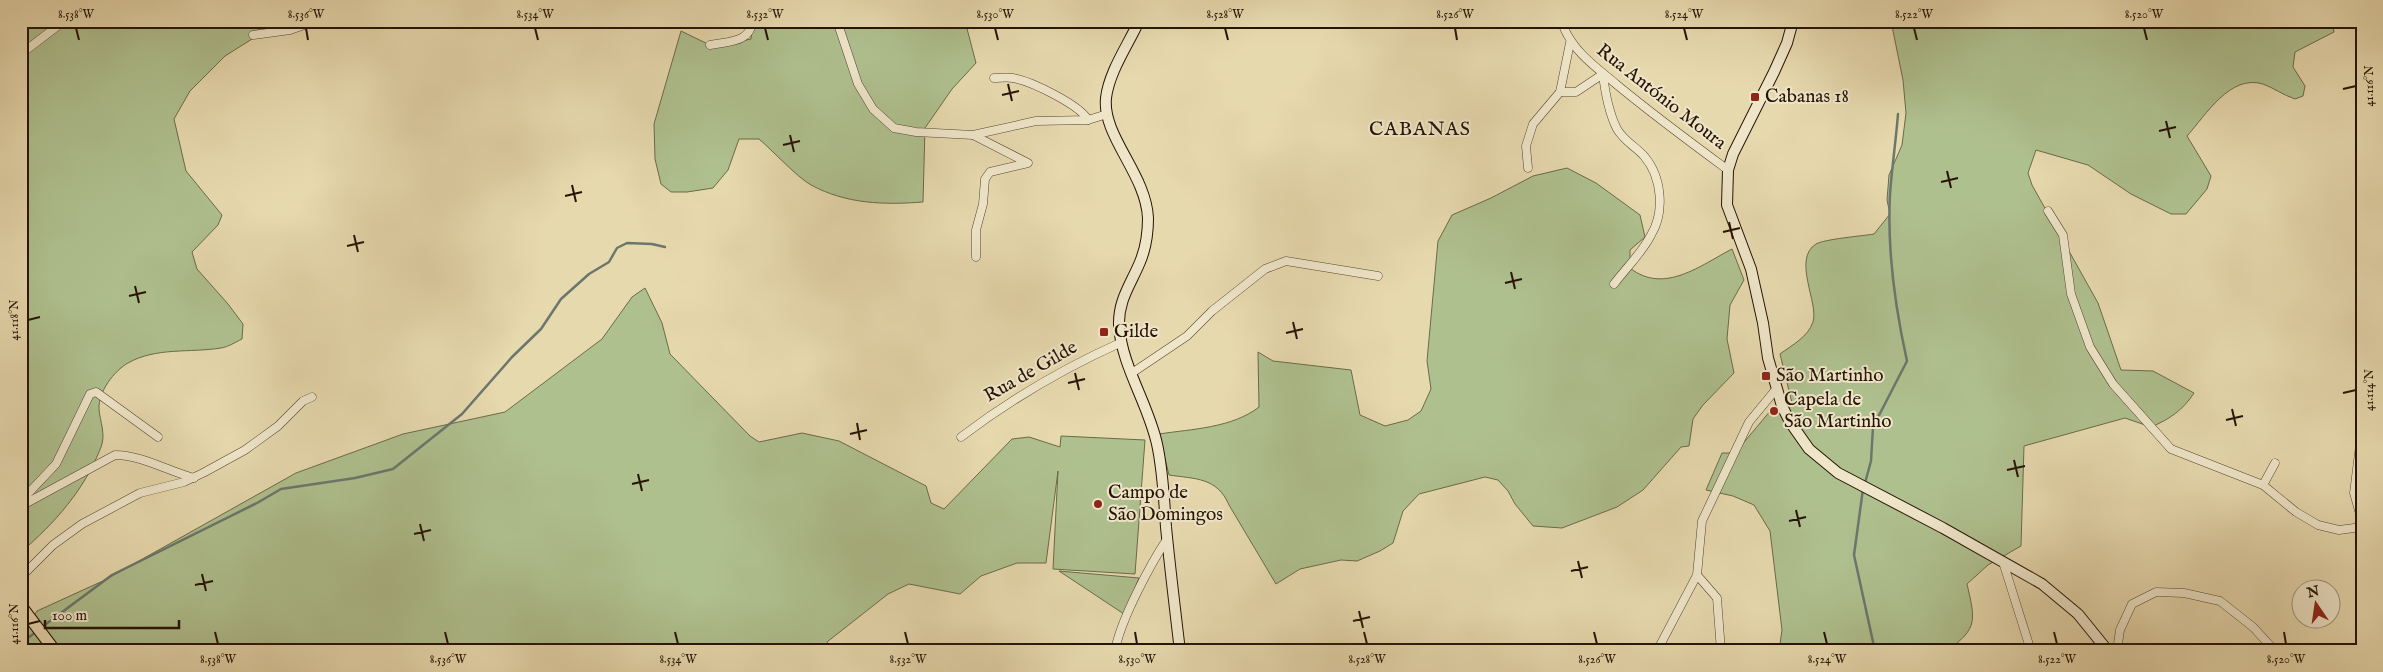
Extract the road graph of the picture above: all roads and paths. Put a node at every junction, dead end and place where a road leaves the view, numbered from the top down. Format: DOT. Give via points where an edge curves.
graph roads {
  1 [pos="64,21"];
  2 [pos="316,21"];
  3 [pos="753,21"];
  4 [pos="837,21"];
  5 [pos="1139,21"];
  6 [pos="1567,21"];
  7 [pos="1793,21"];
  8 [pos="253,36"];
  9 [pos="1570,43"];
  10 [pos="710,46"];
  11 [pos="21,54"];
  12 [pos="1603,74"];
  13 [pos="994,78"];
  14 [pos="1560,92"];
  15 [pos="1107,114"];
  16 [pos="1088,120"];
  17 [pos="973,135"];
  18 [pos="1528,168"];
  19 [pos="1728,170"];
  20 [pos="2048,211"];
  21 [pos="976,257"];
  22 [pos="1378,276"];
  23 [pos="1614,284"];
  24 [pos="1122,342"];
  25 [pos="1132,373"];
  26 [pos="1777,388"];
  27 [pos="312,397"];
  28 [pos="2362,429"];
  29 [pos="158,437"];
  30 [pos="961,437"];
  31 [pos="2275,463"];
  32 [pos="194,478"];
  33 [pos="2263,485"];
  34 [pos="21,501"];
  35 [pos="21,506"];
  36 [pos="2362,522"];
  37 [pos="2362,527"];
  38 [pos="1167,539"];
  39 [pos="2003,562"];
  40 [pos="1697,575"];
  41 [pos="21,577"];
  42 [pos="21,606"];
  43 [pos="53,648"];
  44 [pos="1115,651"];
  45 [pos="1180,651"];
  46 [pos="1657,651"];
  47 [pos="1721,651"];
  48 [pos="2031,651"];
  49 [pos="2108,651"];
  50 [pos="2117,651"];
  51 [pos="2275,651"];
  1 -- 11 [label="street"];
  2 -- 8 [label="street" via="290,30"];
  3 -- 10 [label="street" via="746,38"];
  4 -- 17 [label="street" via="858,84 874,109 894,128"];
  5 -- 15 [label="street" via="1108,85"];
  6 -- 9 [label="street, Rua António Moura" via="1564,28"];
  7 -- 19 [label="street" via="1787,43 1737,143"];
  9 -- 12 [label="street, Rua António Moura"];
  9 -- 14 [label="street"];
  12 -- 14 [label="street" via="1576,92"];
  12 -- 19 [label="street, Rua António Moura" via="1648,112"];
  12 -- 23 [label="street" via="1606,95 1618,130 1654,171 1660,197 1652,235"];
  13 -- 16 [label="street" via="1014,78 1051,93 1084,112"];
  14 -- 18 [label="street" via="1533,124 1526,146"];
  15 -- 16 [label="street"];
  15 -- 24 [label="street" via="1140,183 1148,216 1146,245 1123,294 1120,310"];
  16 -- 17 [label="street" via="1036,121"];
  17 -- 21 [label="street" via="1028,163 990,172 985,179 976,230"];
  19 -- 26 [label="street" via="1728,205 1751,269"];
  20 -- 33 [label="street" via="2063,235 2071,294 2090,347 2113,384 2171,450"];
  22 -- 25 [label="street" via="1286,261 1266,269 1212,311 1187,336"];
  24 -- 25 [label="street" via="1124,357"];
  24 -- 30 [label="street, Rua de Gilde" via="1074,364 1026,392"];
  25 -- 38 [label="street" via="1157,442"];
  26 -- 39 [label="street" via="1790,422 1809,449 1838,473"];
  26 -- 40 [label="street" via="1749,422 1702,520"];
  27 -- 32 [label="street" via="245,450"];
  28 -- 36 [label="street" via="2354,493"];
  29 -- 34 [label="street" via="96,392 90,394 56,464"];
  31 -- 33 [label="street"];
  32 -- 35 [label="street" via="128,455 115,455"];
  32 -- 41 [label="street" via="140,492 82,524 53,545"];
  33 -- 37 [label="street" via="2318,525 2339,530"];
  38 -- 44 [label="street" via="1153,561"];
  38 -- 45 [label="street"];
  39 -- 48 [label="street"];
  39 -- 49 [label="street" via="2042,584 2078,614"];
  40 -- 46 [label="street"];
  40 -- 47 [label="street" via="1717,598"];
  42 -- 43 [label="main road"];
  50 -- 51 [label="street" via="2120,630 2132,604 2156,592 2184,593 2220,601 2253,627"];
}
